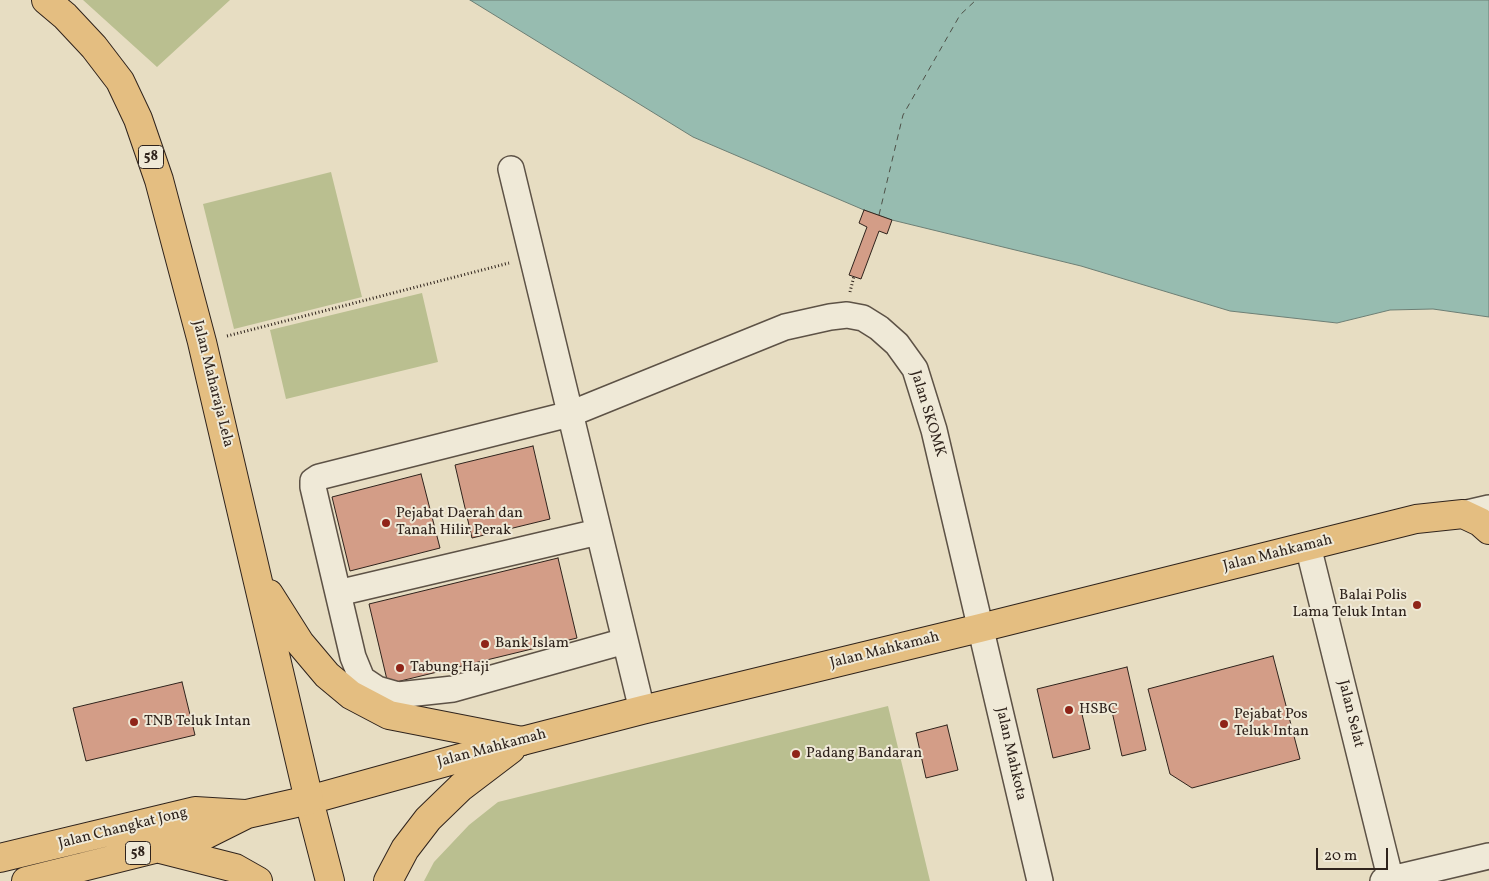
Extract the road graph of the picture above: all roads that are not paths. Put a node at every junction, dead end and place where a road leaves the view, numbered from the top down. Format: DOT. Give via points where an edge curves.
graph roads {
  1 [pos="46,0"];
  2 [pos="511,169"];
  3 [pos="570,414"];
  4 [pos="1476,511"];
  5 [pos="1489,530"];
  6 [pos="598,532"];
  7 [pos="1308,546"];
  8 [pos="258,578"];
  9 [pos="338,593"];
  10 [pos="980,628"];
  11 [pos="625,641"];
  12 [pos="642,710"];
  13 [pos="522,741"];
  14 [pos="309,800"];
  15 [pos="247,814"];
  16 [pos="158,849"];
  17 [pos="1489,856"];
  18 [pos="0,858"];
  19 [pos="1388,880"];
  20 [pos="26,881"];
  21 [pos="258,881"];
  22 [pos="330,881"];
  23 [pos="388,881"];
  24 [pos="1040,881"];
  1 -- 8 [label="main road, Jalan Maharaja Lela / 58" via="94,47 120,81 138,119 159,180 202,342"];
  2 -- 3 [label="street"];
  3 -- 6 [label="street"];
  3 -- 9 [label="street, Jalan SKOMK" via="313,481"];
  3 -- 10 [label="street, Jalan SKOMK" via="785,327 847,315 863,318 897,344 915,369 934,430"];
  4 -- 5 [label="main road" via="1480,522"];
  4 -- 7 [label="main road, Jalan Mahkamah" via="1416,519"];
  6 -- 9 [label="street"];
  6 -- 11 [label="street"];
  7 -- 10 [label="main road, Jalan Mahkamah"];
  7 -- 19 [label="street, Jalan Selat"];
  8 -- 13 [label="main road" via="300,643 327,675 351,695 389,716"];
  8 -- 14 [label="main road, Jalan Maharaja Lela / 58"];
  9 -- 11 [label="street" via="353,657 362,678 378,689 398,696 453,689"];
  10 -- 12 [label="main road, Jalan Mahkamah"];
  10 -- 24 [label="street, Jalan Mahkota"];
  11 -- 12 [label="street"];
  12 -- 13 [label="main road, Jalan Mahkamah"];
  13 -- 14 [label="main road, Jalan Mahkamah"];
  13 -- 23 [label="main road" via="461,787 428,819 405,849"];
  14 -- 15 [label="main road, Jalan Changkat Jong / 58"];
  14 -- 22 [label="main road, Jalan Maharaja Lela"];
  15 -- 16 [label="main road, Jalan Changkat Jong / 58" via="199,838"];
  15 -- 18 [label="main road, Jalan Changkat Jong / 58" via="195,811"];
  16 -- 20 [label="main road, Jalan Changkat Jong / 58"];
  16 -- 21 [label="main road" via="236,868"];
  17 -- 19 [label="street"];
}
